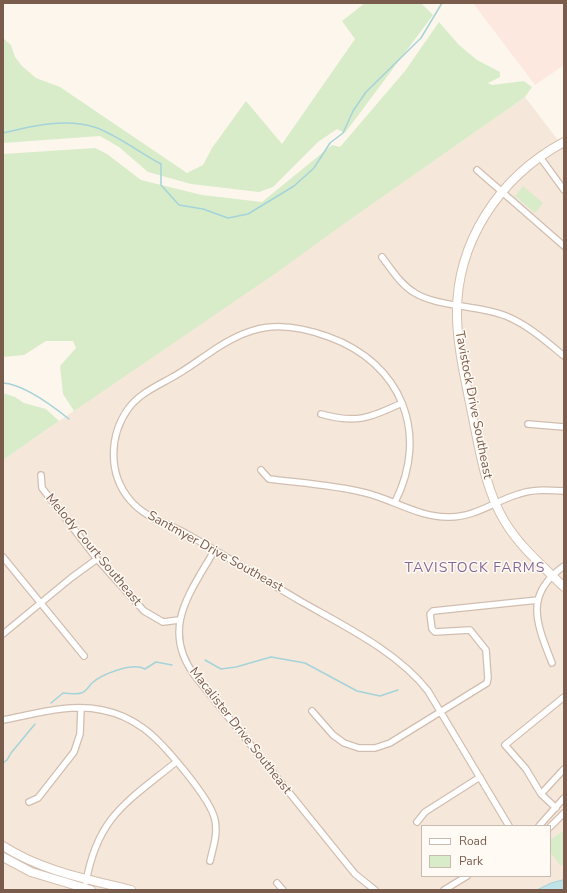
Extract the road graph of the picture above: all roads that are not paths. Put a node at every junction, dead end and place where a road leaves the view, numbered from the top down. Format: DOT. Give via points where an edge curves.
graph roads {
  1 [pos="564,142"];
  2 [pos="540,157"];
  3 [pos="477,170"];
  4 [pos="564,190"];
  5 [pos="502,191"];
  6 [pos="564,246"];
  7 [pos="382,257"];
  8 [pos="457,304"];
  9 [pos="564,356"];
  10 [pos="402,403"];
  11 [pos="321,414"];
  12 [pos="528,424"];
  13 [pos="564,427"];
  14 [pos="261,470"];
  15 [pos="41,475"];
  16 [pos="564,491"];
  17 [pos="395,502"];
  18 [pos="495,503"];
  19 [pos="214,551"];
  20 [pos="3,557"];
  21 [pos="97,559"];
  22 [pos="564,566"];
  23 [pos="553,576"];
  24 [pos="564,587"];
  25 [pos="538,600"];
  26 [pos="41,603"];
  27 [pos="179,620"];
  28 [pos="3,634"];
  29 [pos="84,656"];
  30 [pos="552,663"];
  31 [pos="564,697"];
  32 [pos="81,708"];
  33 [pos="312,711"];
  34 [pos="440,711"];
  35 [pos="3,720"];
  36 [pos="176,762"];
  37 [pos="564,769"];
  38 [pos="480,776"];
  39 [pos="541,794"];
  40 [pos="564,798"];
  41 [pos="29,802"];
  42 [pos="556,808"];
  43 [pos="564,813"];
  44 [pos="418,822"];
  45 [pos="508,825"];
  46 [pos="540,825"];
  47 [pos="551,827"];
  48 [pos="3,846"];
  49 [pos="3,857"];
  50 [pos="210,862"];
  51 [pos="465,877"];
  52 [pos="86,879"];
  53 [pos="277,883"];
  54 [pos="86,890"];
  55 [pos="131,890"];
  56 [pos="283,890"];
  57 [pos="375,890"];
  58 [pos="444,890"];
  1 -- 2 [label="street, Tavistock Drive Southeast"];
  2 -- 4 [label="street"];
  2 -- 5 [label="street, Tavistock Drive Southeast"];
  3 -- 5 [label="street"];
  5 -- 6 [label="street"];
  5 -- 8 [label="street, Tavistock Drive Southeast" via="480,224 467,253 460,278"];
  7 -- 8 [label="street" via="414,293 430,300"];
  8 -- 9 [label="street" via="480,308 517,321"];
  8 -- 18 [label="street, Tavistock Drive Southeast" via="461,358 484,470"];
  10 -- 11 [label="street" via="363,418 342,419"];
  10 -- 17 [label="street, Santmyer Drive Southeast" via="408,422 410,447 407,472"];
  10 -- 19 [label="street, Santmyer Drive Southeast" via="386,376 362,352 310,331 275,326 233,337 140,396 123,418 114,444 115,468 124,490 129,499 145,513"];
  12 -- 13 [label="street"];
  14 -- 17 [label="street" via="269,479 365,492"];
  15 -- 21 [label="street, Melody Court Southeast" via="42,488"];
  16 -- 18 [label="street" via="526,492"];
  17 -- 18 [label="street" via="429,516 448,518 470,515"];
  18 -- 23 [label="street, Tavistock Drive Southeast" via="516,537"];
  19 -- 27 [label="street, Macalister Drive Southeast" via="185,602"];
  19 -- 34 [label="street, Santmyer Drive Southeast" via="395,658 420,680"];
  20 -- 26 [label="street"];
  21 -- 26 [label="street"];
  21 -- 27 [label="street, Melody Court Southeast" via="144,611 163,622"];
  22 -- 23 [label="street"];
  23 -- 24 [label="street, Tavistock Drive Southeast"];
  23 -- 25 [label="street" via="540,592"];
  25 -- 30 [label="street" via="537,615"];
  25 -- 34 [label="street" via="433,611 430,614 432,629 435,632 470,630 486,650 486,683"];
  26 -- 28 [label="street"];
  26 -- 29 [label="street"];
  27 -- 57 [label="street, Macalister Drive Southeast" via="178,634 182,652 194,676 355,874"];
  31 -- 39 [label="street" via="505,745 526,769"];
  32 -- 35 [label="street"];
  32 -- 36 [label="street" via="112,712 134,722 153,736"];
  32 -- 41 [label="street" via="80,734 74,752 38,798"];
  33 -- 34 [label="street" via="337,739 350,746 366,748 390,743"];
  34 -- 38 [label="street, Santmyer Drive Southeast"];
  36 -- 50 [label="street" via="213,812 217,831"];
  36 -- 52 [label="street" via="124,805 109,821 94,850"];
  37 -- 39 [label="street"];
  38 -- 44 [label="street" via="425,812"];
  38 -- 45 [label="street, Santmyer Drive Southeast"];
  39 -- 42 [label="street"];
  40 -- 42 [label="street"];
  42 -- 46 [label="street"];
  43 -- 47 [label="street"];
  48 -- 52 [label="street" via="31,862"];
  49 -- 54 [label="street" via="31,872"];
  51 -- 58 [label="street"];
  52 -- 54 [label="street"];
  52 -- 55 [label="street"];
  53 -- 56 [label="street"];
}
